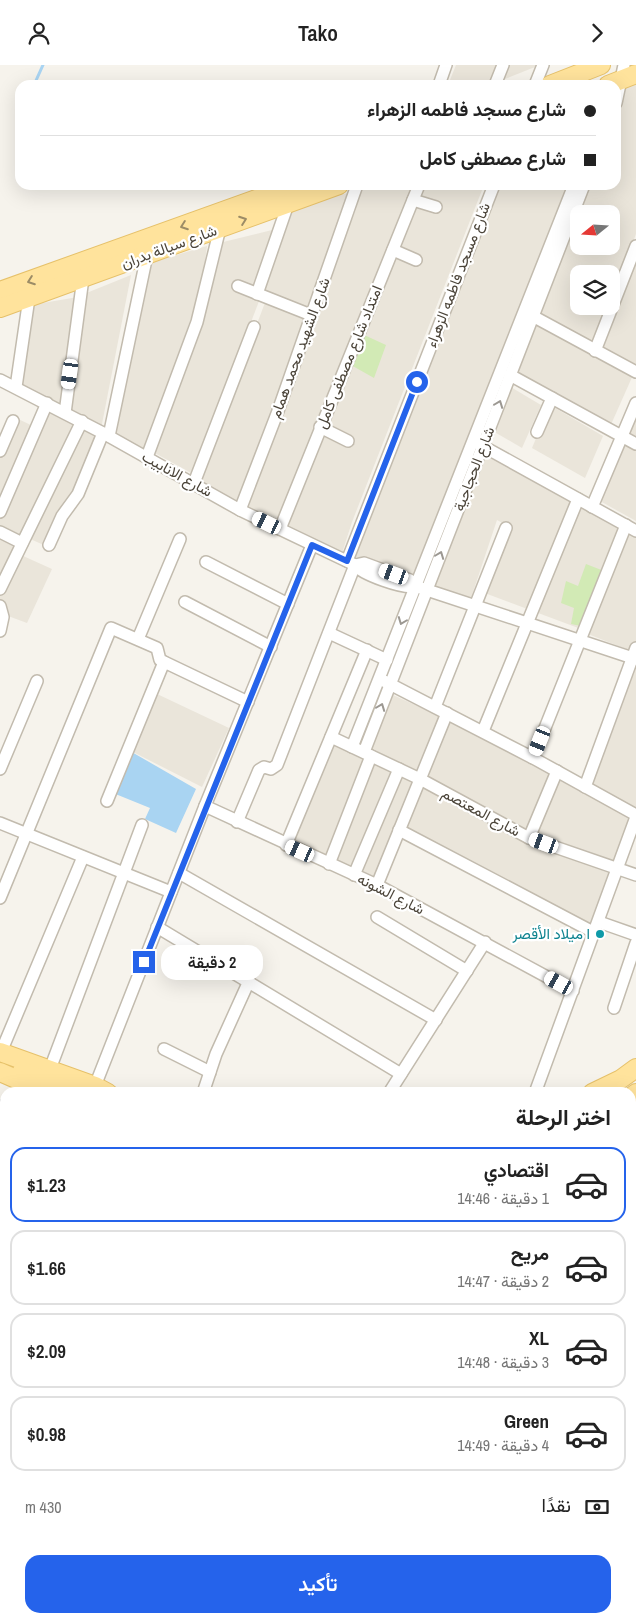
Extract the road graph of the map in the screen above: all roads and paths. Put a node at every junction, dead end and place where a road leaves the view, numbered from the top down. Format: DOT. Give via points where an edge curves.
graph roads {
  1 [pos="446,65"];
  2 [pos="503,65"];
  3 [pos="543,65"];
  4 [pos="601,65"];
  5 [pos="636,74"];
  6 [pos="617,79"];
  7 [pos="441,80"];
  8 [pos="497,80"];
  9 [pos="537,80"];
  10 [pos="563,80"];
  11 [pos="283,190"];
  12 [pos="326,190"];
  13 [pos="354,190"];
  14 [pos="417,190"];
  15 [pos="492,190"];
  16 [pos="572,190"];
  17 [pos="582,190"];
  18 [pos="413,200"];
  19 [pos="288,204"];
  20 [pos="436,207"];
  21 [pos="220,228"];
  22 [pos="636,245"];
  23 [pos="393,249"];
  24 [pos="147,255"];
  25 [pos="115,259"];
  26 [pos="416,260"];
  27 [pos="83,278"];
  28 [pos="238,286"];
  29 [pos="0,291"];
  30 [pos="257,294"];
  31 [pos="29,298"];
  32 [pos="0,308"];
  33 [pos="529,314"];
  34 [pos="311,315"];
  35 [pos="254,327"];
  36 [pos="595,351"];
  37 [pos="636,373"];
  38 [pos="510,375"];
  39 [pos="0,380"];
  40 [pos="16,387"];
  41 [pos="552,398"];
  42 [pos="47,403"];
  43 [pos="636,403"];
  44 [pos="65,413"];
  45 [pos="13,421"];
  46 [pos="82,421"];
  47 [pos="320,427"];
  48 [pos="537,432"];
  49 [pos="106,434"];
  50 [pos="622,437"];
  51 [pos="348,441"];
  52 [pos="2,443"];
  53 [pos="478,444"];
  54 [pos="636,444"];
  55 [pos="147,457"];
  56 [pos="194,483"];
  57 [pos="578,499"];
  58 [pos="592,507"];
  59 [pos="240,510"];
  60 [pos="0,512"];
  61 [pos="506,528"];
  62 [pos="631,528"];
  63 [pos="280,529"];
  64 [pos="0,532"];
  65 [pos="180,539"];
  66 [pos="22,543"];
  67 [pos="49,545"];
  68 [pos="312,545"];
  69 [pos="206,562"];
  70 [pos="351,563"];
  71 [pos="415,586"];
  72 [pos="0,589"];
  73 [pos="427,590"];
  74 [pos="185,602"];
  75 [pos="288,604"];
  76 [pos="0,606"];
  77 [pos="474,606"];
  78 [pos="528,623"];
  79 [pos="0,631"];
  80 [pos="330,633"];
  81 [pos="138,639"];
  82 [pos="581,641"];
  83 [pos="271,647"];
  84 [pos="367,650"];
  85 [pos="635,655"];
  86 [pos="387,659"];
  87 [pos="164,662"];
  88 [pos="379,678"];
  89 [pos="37,681"];
  90 [pos="390,684"];
  91 [pos="248,702"];
  92 [pos="435,707"];
  93 [pos="447,713"];
  94 [pos="483,731"];
  95 [pos="331,737"];
  96 [pos="352,747"];
  97 [pos="367,754"];
  98 [pos="533,758"];
  99 [pos="0,769"];
  100 [pos="399,769"];
  101 [pos="557,771"];
  102 [pos="420,779"];
  103 [pos="586,787"];
  104 [pos="107,801"];
  105 [pos="205,806"];
  106 [pos="636,816"];
  107 [pos="0,823"];
  108 [pos="237,823"];
  109 [pos="142,825"];
  110 [pos="399,830"];
  111 [pos="27,833"];
  112 [pos="530,838"];
  113 [pos="286,845"];
  114 [pos="84,857"];
  115 [pos="329,864"];
  116 [pos="618,869"];
  117 [pos="124,873"];
  118 [pos="179,873"];
  119 [pos="354,875"];
  120 [pos="636,875"];
  121 [pos="377,885"];
  122 [pos="171,892"];
  123 [pos="0,898"];
  124 [pos="377,917"];
  125 [pos="157,927"];
  126 [pos="597,927"];
  127 [pos="636,935"];
  128 [pos="485,942"];
  129 [pos="636,943"];
  130 [pos="467,971"];
  131 [pos="249,981"];
  132 [pos="573,991"];
  133 [pos="614,1008"];
  134 [pos="436,1020"];
  135 [pos="164,1049"];
  136 [pos="0,1056"];
  137 [pos="636,1068"];
  138 [pos="50,1069"];
  139 [pos="210,1072"];
  140 [pos="0,1073"];
  141 [pos="401,1073"];
  142 [pos="34,1087"];
  143 [pos="64,1087"];
  144 [pos="96,1087"];
  145 [pos="102,1087"];
  146 [pos="206,1087"];
  147 [pos="393,1087"];
  148 [pos="537,1087"];
  149 [pos="608,1087"];
  1 -- 7 [label="street"];
  2 -- 8 [label="street"];
  3 -- 9 [label="street"];
  4 -- 10 [label="main road"];
  5 -- 6 [label="main road"];
  11 -- 25 [label="main road, شارع سيالة بدران, one-way"];
  12 -- 19 [label="main road, شارع سيالة بدران"];
  13 -- 34 [label="street, شارع الشهيد محمد همام"];
  14 -- 18 [label="street, امتداد شارع مصطفى كامل"];
  15 -- 70 [label="street, شارع مسجد فاطمه الزهراء"];
  16 -- 33 [label="street, شارع الحجاجية"];
  17 -- 33 [label="street, شارع الحجاجية"];
  18 -- 20 [label="street"];
  18 -- 23 [label="street, امتداد شارع مصطفى كامل"];
  21 -- 19 [label="main road, شارع سيالة بدران, one-way"];
  19 -- 30 [label="street"];
  21 -- 24 [label="main road, شارع سيالة بدران"];
  21 -- 55 [label="street" via="197,322"];
  22 -- 36 [label="street"];
  23 -- 26 [label="street"];
  23 -- 47 [label="street, امتداد شارع مصطفى كامل"];
  24 -- 25 [label="main road, شارع سيالة بدران"];
  24 -- 49 [label="street"];
  25 -- 27 [label="main road, شارع سيالة بدران"];
  25 -- 29 [label="main road, شارع سيالة بدران, one-way"];
  27 -- 31 [label="main road, شارع سيالة بدران"];
  27 -- 44 [label="street"];
  28 -- 30 [label="street"];
  30 -- 34 [label="street"];
  31 -- 32 [label="main road, شارع سيالة بدران"];
  31 -- 40 [label="street"];
  33 -- 36 [label="street"];
  33 -- 38 [label="street, شارع الحجاجية"];
  33 -- 53 [label="street, شارع الحجاجية"];
  34 -- 59 [label="street, شارع الشهيد محمد همام"];
  35 -- 56 [label="street"];
  36 -- 37 [label="street"];
  38 -- 41 [label="street"];
  53 -- 38 [label="street, شارع الحجاجية, one-way"];
  39 -- 40 [label="street, شارع الانابيب"];
  40 -- 42 [label="street, شارع الانابيب"];
  41 -- 48 [label="street"];
  41 -- 50 [label="street"];
  42 -- 44 [label="street, شارع الانابيب"];
  42 -- 60 [label="street"];
  43 -- 50 [label="street"];
  44 -- 46 [label="street, شارع الانابيب"];
  45 -- 52 [label="street"];
  46 -- 49 [label="street, شارع الانابيب"];
  46 -- 66 [label="street"];
  47 -- 51 [label="street"];
  47 -- 63 [label="street, امتداد شارع مصطفى كامل"];
  49 -- 55 [label="street, شارع الانابيب"];
  49 -- 67 [label="street" via="78,494 62,516"];
  50 -- 54 [label="street"];
  50 -- 58 [label="street"];
  53 -- 57 [label="street"];
  53 -- 71 [label="street, شارع الحجاجية"];
  73 -- 53 [label="street, شارع الحجاجية, one-way"];
  55 -- 56 [label="street, شارع الانابيب"];
  56 -- 59 [label="street, شارع الانابيب"];
  57 -- 58 [label="street"];
  57 -- 78 [label="street"];
  58 -- 62 [label="street"];
  59 -- 63 [label="street, شارع الانابيب"];
  61 -- 77 [label="street"];
  62 -- 82 [label="street"];
  63 -- 68 [label="street, شارع الانابيب"];
  64 -- 66 [label="street"];
  65 -- 81 [label="street"];
  66 -- 72 [label="street"];
  68 -- 70 [label="street, شارع الانابيب"];
  68 -- 75 [label="street"];
  69 -- 75 [label="street"];
  70 -- 71 [label="street, شارع الانابيب" via="361,571 388,581 408,588"];
  70 -- 80 [label="street, شارع مسجد فاطمه الزهراء"];
  71 -- 73 [label="street, شارع الانابيب"];
  71 -- 86 [label="street, شارع الحجاجية, one-way"];
  73 -- 77 [label="street, شارع الانابيب"];
  73 -- 90 [label="street, شارع الحجاجية"];
  74 -- 83 [label="street"];
  75 -- 83 [label="street"];
  76 -- 79 [label="street" via="3,617"];
  77 -- 78 [label="street, شارع الانابيب"];
  77 -- 92 [label="street"];
  78 -- 82 [label="street, شارع الانابيب"];
  78 -- 94 [label="street"];
  80 -- 84 [label="street"];
  80 -- 108 [label="street, شارع مسجد فاطمه الزهراء" via="277,765 271,769 259,769"];
  81 -- 87 [label="street" via="159,649 158,658"];
  81 -- 111 [label="street" via="112,628"];
  82 -- 85 [label="street, شارع الانابيب"];
  82 -- 98 [label="street"];
  83 -- 91 [label="street"];
  84 -- 86 [label="street"];
  84 -- 95 [label="street"];
  85 -- 103 [label="street"];
  86 -- 88 [label="street, شارع الحجاجية"];
  87 -- 91 [label="street"];
  87 -- 104 [label="street"];
  88 -- 90 [label="street"];
  88 -- 96 [label="street, شارع الحجاجية"];
  89 -- 99 [label="street"];
  90 -- 92 [label="street"];
  97 -- 90 [label="street, شارع الحجاجية, one-way"];
  91 -- 105 [label="street"];
  92 -- 93 [label="street"];
  93 -- 94 [label="street"];
  93 -- 102 [label="street"];
  94 -- 98 [label="street"];
  95 -- 96 [label="street, شارع المعتصم"];
  95 -- 113 [label="street"];
  96 -- 97 [label="street, شارع المعتصم"];
  97 -- 100 [label="street, شارع المعتصم"];
  97 -- 115 [label="street, شارع الحجاجية"];
  98 -- 101 [label="street"];
  100 -- 102 [label="street, شارع المعتصم"];
  100 -- 119 [label="street"];
  101 -- 103 [label="street"];
  101 -- 112 [label="street"];
  102 -- 110 [label="street"];
  102 -- 112 [label="street, شارع المعتصم"];
  103 -- 106 [label="street"];
  105 -- 108 [label="street, شارع الشونه"];
  105 -- 118 [label="street"];
  106 -- 116 [label="street"];
  107 -- 111 [label="street"];
  108 -- 113 [label="street, شارع الشونه"];
  109 -- 117 [label="street"];
  110 -- 121 [label="street"];
  110 -- 126 [label="street"];
  111 -- 114 [label="street"];
  111 -- 123 [label="street"];
  112 -- 116 [label="street, شارع المعتصم"];
  113 -- 115 [label="street, شارع الشونه"];
  114 -- 117 [label="street"];
  114 -- 136 [label="street"];
  115 -- 119 [label="street, شارع الشونه"];
  116 -- 120 [label="street, شارع المعتصم"];
  116 -- 126 [label="street"];
  117 -- 122 [label="street"];
  117 -- 138 [label="street"];
  118 -- 122 [label="street"];
  118 -- 134 [label="street"];
  119 -- 121 [label="street, شارع الشونه"];
  121 -- 128 [label="street, شارع الشونه"];
  122 -- 125 [label="street"];
  124 -- 130 [label="street"];
  125 -- 131 [label="street"];
  125 -- 145 [label="street"];
  126 -- 127 [label="street"];
  126 -- 132 [label="street"];
  128 -- 130 [label="street"];
  128 -- 132 [label="street, شارع الشونه"];
  129 -- 133 [label="street"];
  130 -- 134 [label="street"];
  131 -- 139 [label="street"];
  131 -- 141 [label="street"];
  132 -- 148 [label="street"];
  134 -- 141 [label="street"];
  135 -- 139 [label="street"];
  136 -- 138 [label="main road"];
  136 -- 143 [label="main road"];
  137 -- 149 [label="main road"];
  138 -- 144 [label="main road"];
  139 -- 146 [label="street"];
  140 -- 142 [label="main road"];
  141 -- 147 [label="street"];
}
